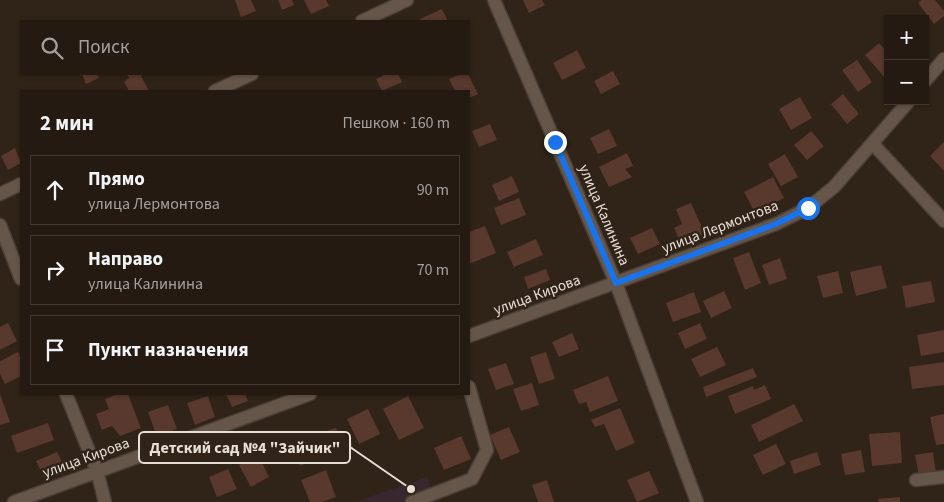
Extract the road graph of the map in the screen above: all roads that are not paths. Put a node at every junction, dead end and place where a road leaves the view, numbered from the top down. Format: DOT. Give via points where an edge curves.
graph roads {
  1 [pos="407,0"];
  2 [pos="494,0"];
  3 [pos="364,20"];
  4 [pos="944,59"];
  5 [pos="250,75"];
  6 [pos="929,76"];
  7 [pos="217,90"];
  8 [pos="906,105"];
  9 [pos="873,144"];
  10 [pos="20,184"];
  11 [pos="0,194"];
  12 [pos="944,221"];
  13 [pos="0,225"];
  14 [pos="20,276"];
  15 [pos="616,283"];
  16 [pos="470,336"];
  17 [pos="470,390"];
  18 [pos="66,395"];
  19 [pos="307,395"];
  20 [pos="96,471"];
  21 [pos="944,477"];
  22 [pos="916,480"];
  23 [pos="14,502"];
  24 [pos="106,502"];
  25 [pos="412,502"];
  26 [pos="697,502"];
  1 -- 3 [label="street"];
  2 -- 15 [label="street, улица Калинина"];
  4 -- 6 [label="street"];
  5 -- 7 [label="street"];
  8 -- 9 [label="street, улица Лермонтова"];
  9 -- 12 [label="street"];
  9 -- 15 [label="street, улица Лермонтова" via="834,187 808,208 776,224"];
  10 -- 11 [label="street"];
  13 -- 14 [label="street"];
  15 -- 16 [label="street, улица Кирова"];
  15 -- 26 [label="street, улица Калинина"];
  17 -- 25 [label="street" via="488,450 481,464 472,479"];
  18 -- 20 [label="street"];
  19 -- 20 [label="street, улица Кирова"];
  20 -- 23 [label="street, улица Кирова"];
  20 -- 24 [label="street"];
  21 -- 22 [label="street"];
}
